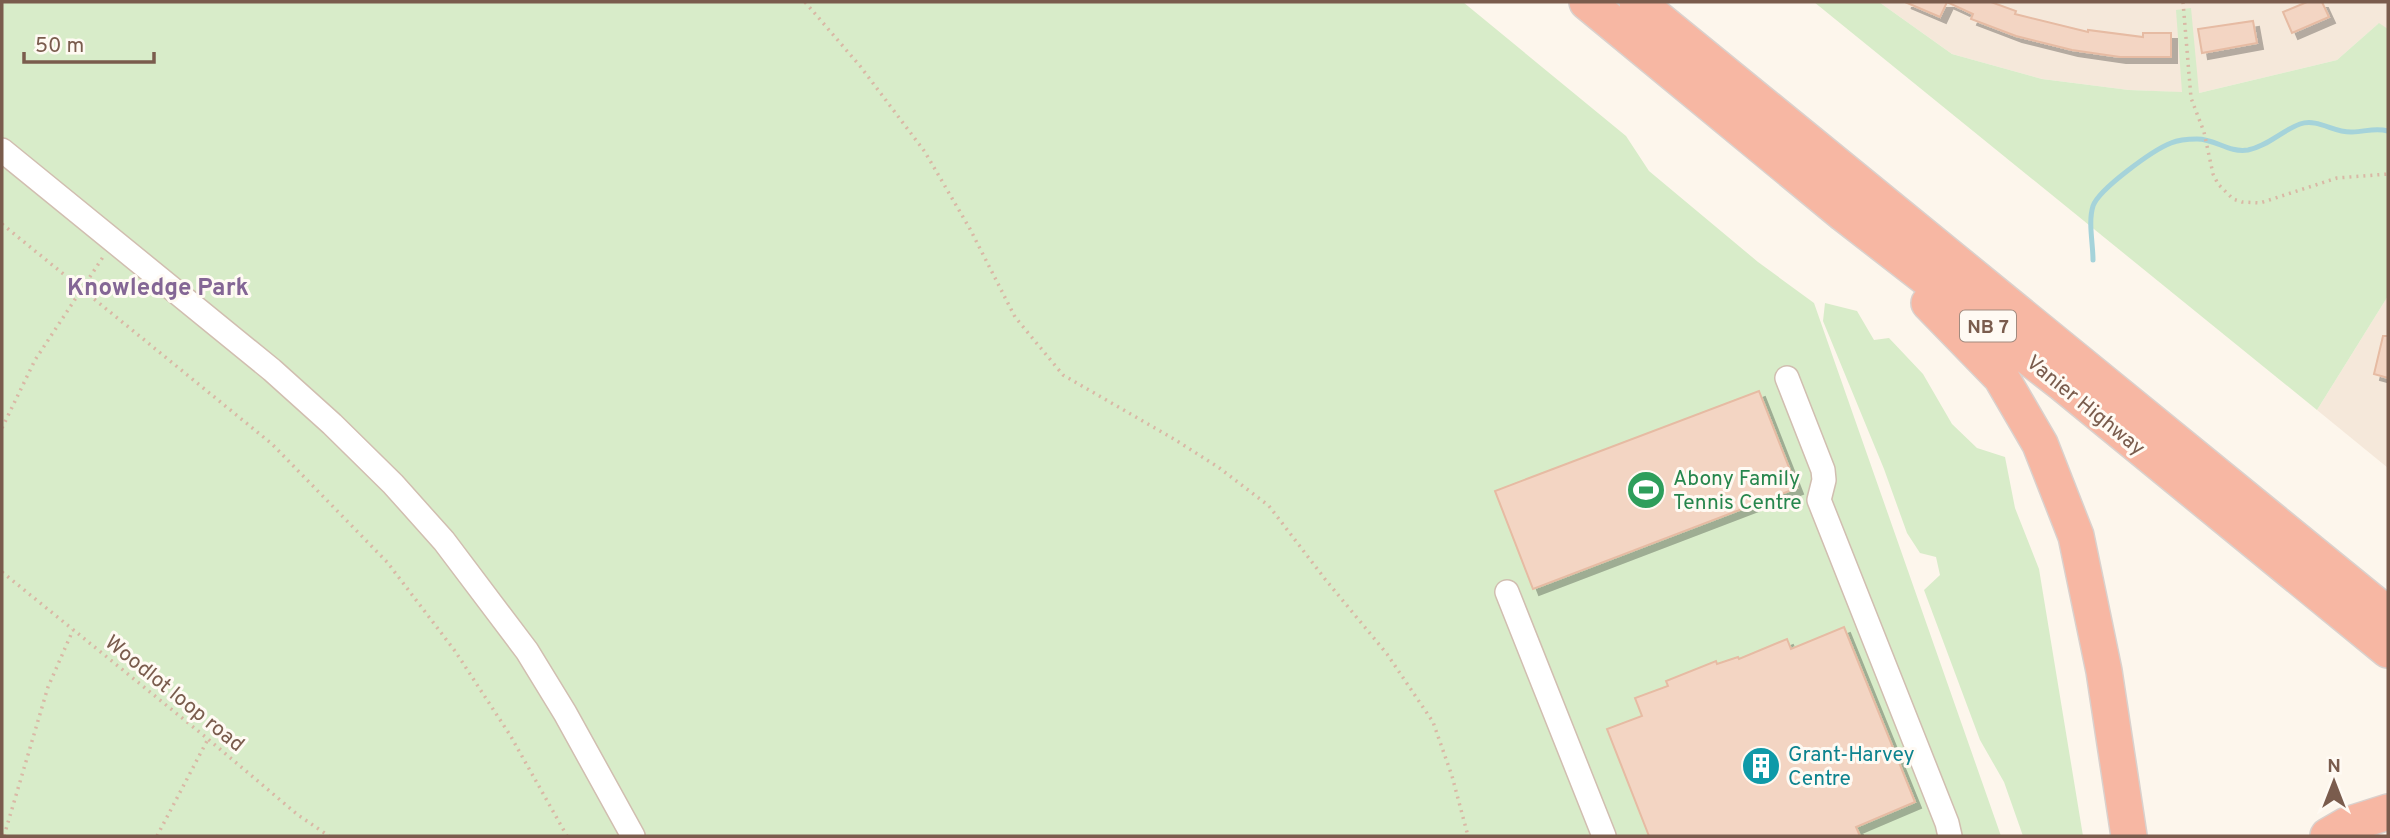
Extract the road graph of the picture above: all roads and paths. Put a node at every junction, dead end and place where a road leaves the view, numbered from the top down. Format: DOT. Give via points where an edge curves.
graph roads {
  1 [pos="804,2"];
  2 [pos="1587,2"];
  3 [pos="1637,2"];
  4 [pos="2183,2"];
  5 [pos="2,149"];
  6 [pos="2388,174"];
  7 [pos="1844,214"];
  8 [pos="2,224"];
  9 [pos="114,241"];
  10 [pos="82,289"];
  11 [pos="1787,378"];
  12 [pos="2,428"];
  13 [pos="2,572"];
  14 [pos="1507,592"];
  15 [pos="2388,615"];
  16 [pos="73,630"];
  17 [pos="2388,650"];
  18 [pos="208,739"];
  19 [pos="2388,812"];
  20 [pos="4,836"];
  21 [pos="157,836"];
  22 [pos="329,836"];
  23 [pos="567,836"];
  24 [pos="633,836"];
  25 [pos="1468,836"];
  26 [pos="1604,836"];
  27 [pos="1950,836"];
  28 [pos="2129,836"];
  29 [pos="2328,836"];
  1 -- 25 [label="path" via="925,152 1015,317 1063,375 1174,439 1269,506 1387,654 1433,722"];
  2 -- 7 [label="highway, Vanier Highway / NB 7"];
  3 -- 15 [label="highway, Vanier Highway / NB 7"];
  4 -- 6 [label="path" via="2191,98 2213,174 2233,199 2252,204 2337,178"];
  5 -- 9 [label="street"];
  7 -- 17 [label="highway, Vanier Highway / NB 7" via="2063,384"];
  7 -- 28 [label="highway" via="2001,377 2040,444 2076,536 2104,671"];
  8 -- 10 [label="path"];
  9 -- 10 [label="path"];
  9 -- 24 [label="street" via="332,424 444,541 527,651"];
  10 -- 12 [label="path" via="35,360"];
  10 -- 23 [label="path" via="272,444 387,562 455,651 510,735"];
  11 -- 27 [label="street" via="1823,470 1819,500"];
  13 -- 16 [label="path, Woodlot loop road"];
  14 -- 26 [label="street"];
  16 -- 18 [label="path, Woodlot loop road"];
  16 -- 20 [label="path" via="48,687"];
  18 -- 21 [label="path"];
  18 -- 22 [label="path, Woodlot loop road"];
  19 -- 29 [label="highway"];
}
